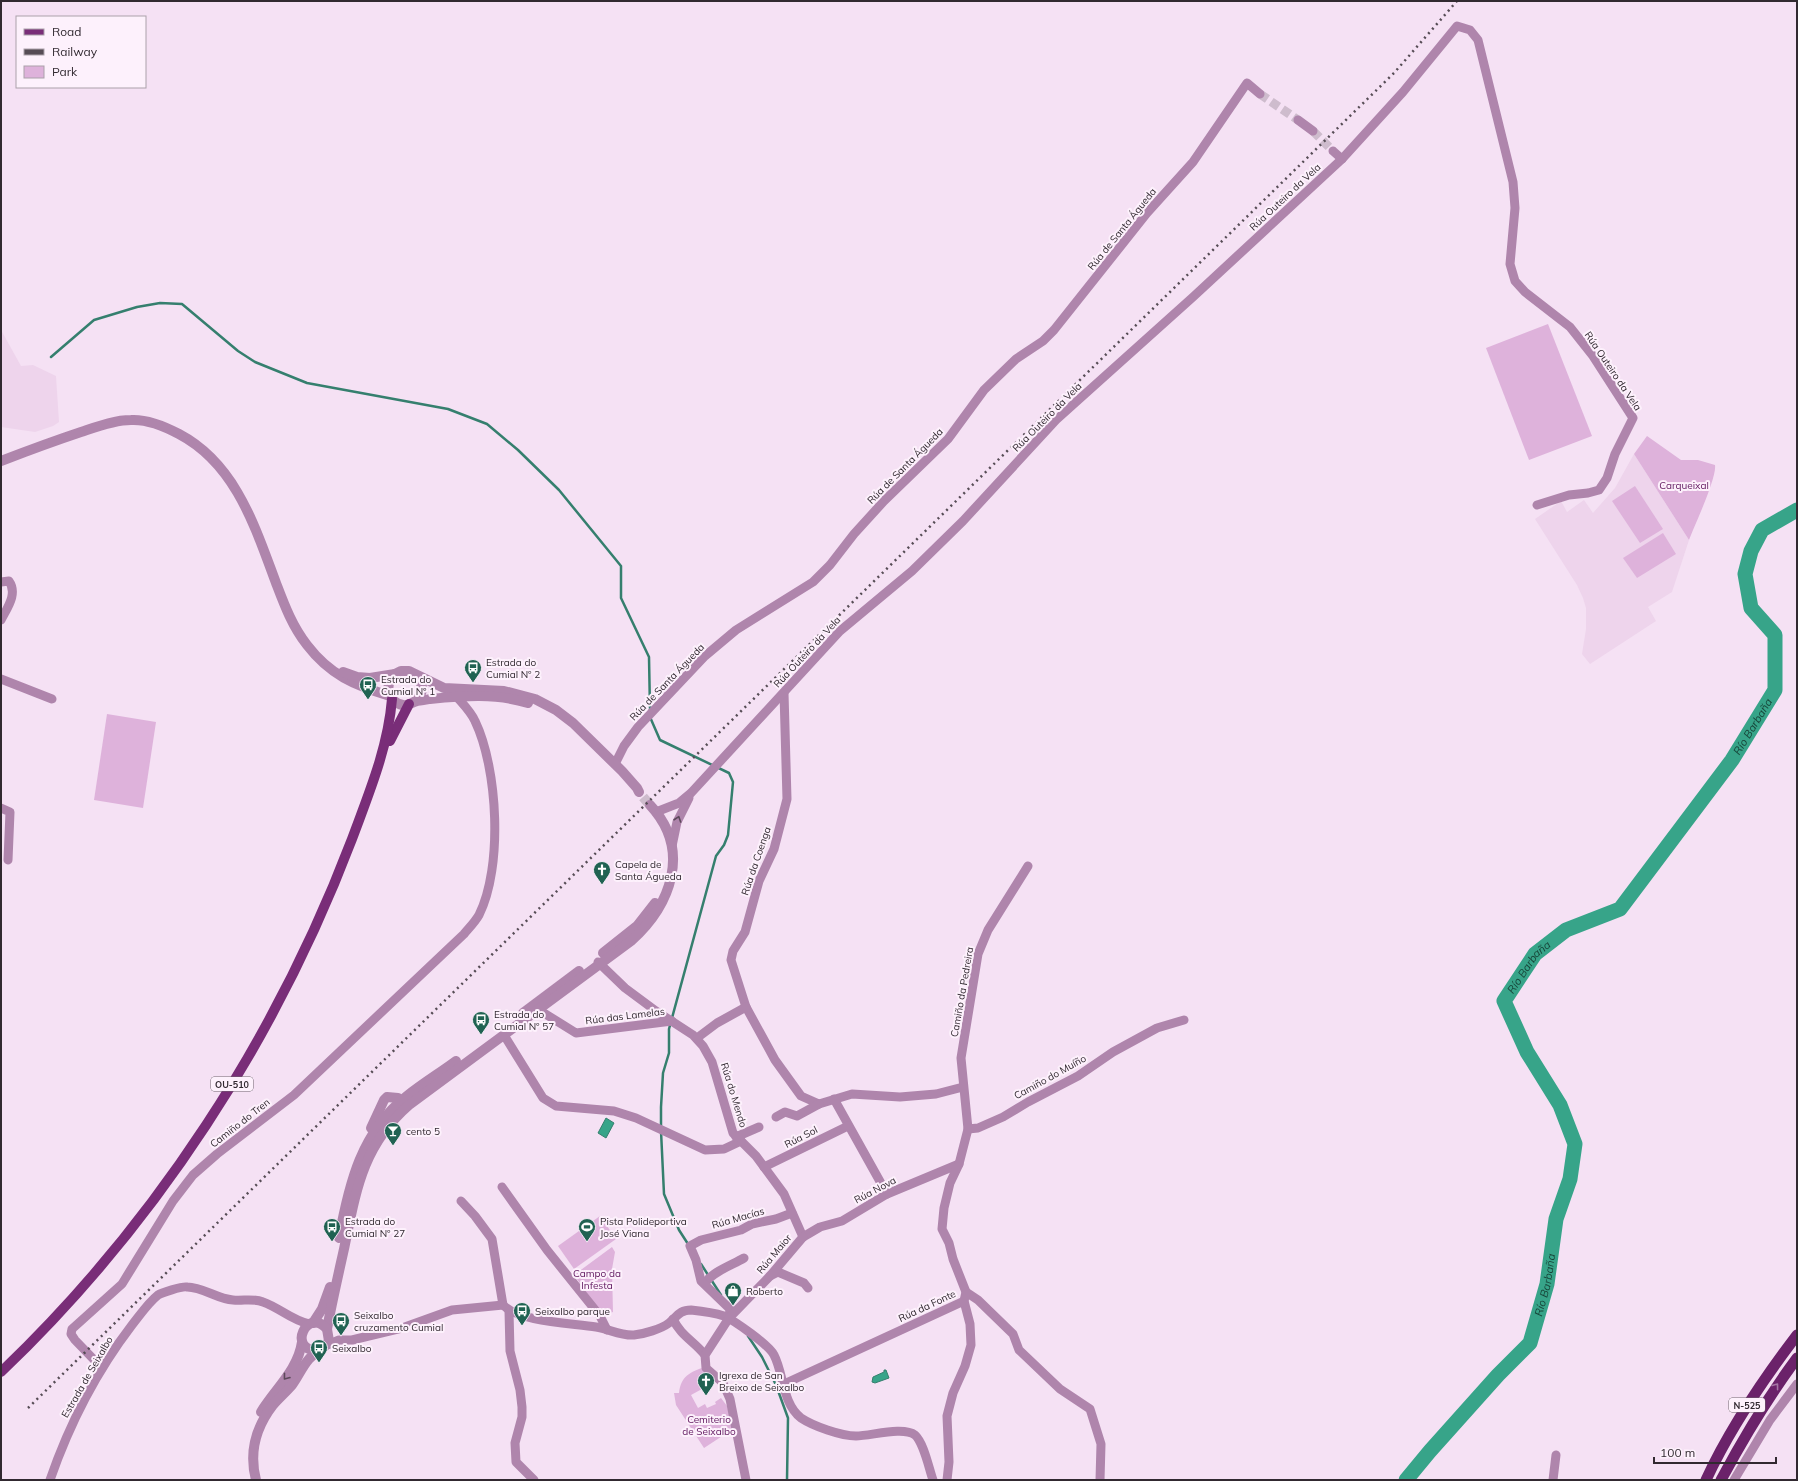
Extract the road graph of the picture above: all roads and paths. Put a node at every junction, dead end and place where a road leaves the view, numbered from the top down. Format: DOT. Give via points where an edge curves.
graph roads {
  1 [pos="1260,94"];
  2 [pos="1298,120"];
  3 [pos="1313,131"];
  4 [pos="1333,151"];
  5 [pos="1342,159"];
  6 [pos="1,461"];
  7 [pos="1537,505"];
  8 [pos="1,582"];
  9 [pos="1,620"];
  10 [pos="325,663"];
  11 [pos="395,674"];
  12 [pos="1,679"];
  13 [pos="420,680"];
  14 [pos="784,693"];
  15 [pos="391,697"];
  16 [pos="457,697"];
  17 [pos="52,699"];
  18 [pos="413,703"];
  19 [pos="385,747"];
  20 [pos="615,764"];
  21 [pos="691,793"];
  22 [pos="647,802"];
  23 [pos="1,808"];
  24 [pos="667,834"];
  25 [pos="672,846"];
  26 [pos="8,860"];
  27 [pos="1028,866"];
  28 [pos="625,936"];
  29 [pos="599,963"];
  30 [pos="543,997"];
  31 [pos="746,1007"];
  32 [pos="539,1010"];
  33 [pos="1184,1020"];
  34 [pos="672,1021"];
  35 [pos="504,1035"];
  36 [pos="697,1038"];
  37 [pos="434,1086"];
  38 [pos="963,1087"];
  39 [pos="834,1099"];
  40 [pos="402,1102"];
  41 [pos="819,1104"];
  42 [pos="382,1105"];
  43 [pos="389,1115"];
  44 [pos="776,1117"];
  45 [pos="848,1126"];
  46 [pos="759,1127"];
  47 [pos="968,1129"];
  48 [pos="738,1139"];
  49 [pos="368,1140"];
  50 [pos="959,1164"];
  51 [pos="764,1167"];
  52 [pos="361,1172"];
  53 [pos="502,1187"];
  54 [pos="887,1194"];
  55 [pos="461,1201"];
  56 [pos="792,1213"];
  57 [pos="803,1237"];
  58 [pos="744,1258"];
  59 [pos="770,1276"];
  60 [pos="704,1284"];
  61 [pos="808,1288"];
  62 [pos="965,1297"];
  63 [pos="506,1308"];
  64 [pos="729,1318"];
  65 [pos="673,1319"];
  66 [pos="296,1321"];
  67 [pos="311,1324"];
  68 [pos="607,1330"];
  69 [pos="1797,1335"];
  70 [pos="302,1338"];
  71 [pos="330,1338"];
  72 [pos="317,1350"];
  73 [pos="705,1355"];
  74 [pos="1797,1358"];
  75 [pos="100,1365"];
  76 [pos="1,1372"];
  77 [pos="784,1384"];
  78 [pos="1797,1384"];
  79 [pos="1556,1455"];
  80 [pos="50,1480"];
  81 [pos="250,1480"];
  82 [pos="256,1480"];
  83 [pos="534,1480"];
  84 [pos="746,1480"];
  85 [pos="933,1480"];
  86 [pos="947,1480"];
  87 [pos="1100,1480"];
  88 [pos="1553,1480"];
  89 [pos="1706,1480"];
  90 [pos="1721,1480"];
  91 [pos="1734,1480"];
  1 -- 20 [label="street, Rúa de Santa Águeda" via="1247,84 1194,162 1147,213 1054,330 1016,359 984,390 948,439 884,500 830,565 812,582 736,630 705,656 638,727"];
  2 -- 3 [label="street"];
  4 -- 5 [label="street"];
  5 -- 7 [label="street, Rúa Outeiro da Vela" via="1403,92 1457,26 1470,30 1478,40 1513,182 1515,208 1510,264 1515,281 1525,292 1570,327 1593,356 1633,418 1615,454 1607,478 1599,490 1569,495"];
  5 -- 14 [label="street, Rúa Outeiro da Vela" via="1056,420 963,521 912,571 840,631"];
  6 -- 10 [label="street" via="83,431 123,420 149,422 184,437 214,462 237,491 290,618 307,645"];
  8 -- 9 [label="street" via="9,581 14,592"];
  10 -- 11 [label="street" via="363,678"];
  10 -- 15 [label="street" via="344,679"];
  11 -- 13 [label="street" via="409,671"];
  11 -- 15 [label="street" via="389,683"];
  12 -- 17 [label="street"];
  13 -- 16 [label="street" via="438,691"];
  13 -- 18 [label="street" via="422,691"];
  13 -- 20 [label="street" via="448,688 504,691 535,699 566,717"];
  14 -- 21 [label="street, Rúa Outeiro da Vela"];
  14 -- 31 [label="street, Rúa da Coenga" via="787,799 774,849 759,881 745,932 733,951 731,960"];
  15 -- 18 [label="street" via="402,705"];
  15 -- 19 [label="main road"];
  16 -- 18 [label="street"];
  16 -- 22 [label="street" via="504,698 539,708 568,726"];
  16 -- 75 [label="street, Camiño do Tren" via="478,727 486,754 494,810 494,854 488,890 478,916 464,934 294,1095 193,1175 173,1201 122,1284 72,1329 71,1334 75,1340"];
  18 -- 19 [label="main road"];
  19 -- 76 [label="main road, OU-510" via="343,862 307,946 230,1087 170,1177 109,1256 36,1339"];
  20 -- 22 [label="street"];
  21 -- 22 [label="street" via="679,803"];
  25 -- 21 [label="street, one-way" via="678,818"];
  22 -- 24 [label="street"];
  23 -- 26 [label="street" via="10,812"];
  24 -- 25 [label="street"];
  24 -- 28 [label="street" via="668,861 658,897 646,915"];
  25 -- 29 [label="street" via="671,874 667,891 652,920 642,931"];
  27 -- 38 [label="street, Camiño da Pedreira" via="988,930 978,954 961,1058"];
  28 -- 29 [label="street" via="616,949"];
  28 -- 30 [label="street"];
  29 -- 30 [label="street" via="558,991"];
  29 -- 32 [label="street"];
  29 -- 34 [label="street" via="626,988"];
  30 -- 40 [label="street"];
  31 -- 36 [label="street"];
  31 -- 41 [label="street, Rúa da Coenga" via="775,1060 801,1096"];
  32 -- 34 [label="street, Rúa das Lamelas" via="576,1033"];
  32 -- 35 [label="street"];
  33 -- 47 [label="street, Camiño do Muíño" via="1157,1028 1113,1052 1078,1076 1003,1117 978,1128"];
  34 -- 36 [label="street"];
  35 -- 37 [label="street"];
  35 -- 48 [label="street" via="543,1098 556,1106 614,1111 636,1118 705,1150 724,1149"];
  36 -- 48 [label="street, Rúa do Mendo" via="712,1062 724,1104"];
  37 -- 40 [label="street" via="421,1090"];
  37 -- 52 [label="street" via="396,1116 376,1143"];
  38 -- 39 [label="street" via="936,1094 900,1097 857,1094"];
  38 -- 47 [label="street, Rúa da Fonte"];
  39 -- 41 [label="street"];
  39 -- 45 [label="street"];
  40 -- 42 [label="street" via="392,1097"];
  40 -- 43 [label="street"];
  41 -- 44 [label="street" via="797,1116 785,1112"];
  42 -- 43 [label="street" via="384,1113"];
  42 -- 49 [label="street"];
  43 -- 49 [label="street"];
  43 -- 52 [label="street" via="366,1152"];
  45 -- 51 [label="street, Rúa Sol"];
  45 -- 54 [label="street"];
  46 -- 48 [label="street"];
  47 -- 50 [label="street, Rúa da Fonte"];
  48 -- 51 [label="street, Rúa do Mendo"];
  49 -- 67 [label="street" via="350,1186 327,1296 322,1309"];
  50 -- 54 [label="street, Rúa Nova"];
  50 -- 62 [label="street, Rúa da Fonte" via="950,1183 942,1229 949,1243"];
  51 -- 56 [label="street, Rúa do Mendo" via="787,1199"];
  52 -- 71 [label="street"];
  53 -- 68 [label="street" via="600,1316"];
  54 -- 57 [label="street, Rúa Nova" via="842,1221"];
  55 -- 63 [label="street" via="492,1239"];
  56 -- 57 [label="street, Rúa do Mendo"];
  56 -- 60 [label="street, Rúa Macías" via="701,1240 690,1246"];
  57 -- 59 [label="street, Rúa Maior"];
  58 -- 60 [label="street" via="714,1275"];
  59 -- 61 [label="street" via="778,1272 804,1283"];
  59 -- 64 [label="street, Rúa Maior"];
  60 -- 64 [label="street" via="730,1309"];
  62 -- 77 [label="street, Rúa da Fonte"];
  62 -- 86 [label="street" via="971,1345 947,1416"];
  62 -- 87 [label="street" via="978,1300 1013,1334 1019,1350 1060,1389 1090,1409 1101,1444"];
  63 -- 68 [label="street" via="550,1322"];
  63 -- 71 [label="street" via="452,1310 402,1328 352,1340"];
  63 -- 83 [label="street" via="510,1350 522,1403 522,1417 515,1443 516,1462"];
  64 -- 65 [label="street" via="690,1310 677,1314"];
  64 -- 73 [label="street, Rúa Maior"];
  64 -- 77 [label="street" via="768,1347 774,1355"];
  65 -- 68 [label="street" via="668,1324 634,1335"];
  65 -- 73 [label="street" via="678,1329"];
  66 -- 67 [label="street"];
  66 -- 70 [label="street"];
  66 -- 75 [label="street, Estrada de Seixalbo" via="263,1302 252,1299 233,1300 186,1286 159,1294"];
  67 -- 70 [label="street" via="303,1330"];
  67 -- 71 [label="street" via="321,1324"];
  69 -- 89 [label="highway, N-525" via="1752,1397 1722,1446"];
  70 -- 72 [label="street" via="308,1348"];
  70 -- 81 [label="street, one-way" via="297,1360 268,1400 254,1426 248,1449"];
  71 -- 72 [label="street"];
  72 -- 82 [label="street" via="261,1424 253,1456"];
  73 -- 84 [label="street" via="706,1368 722,1383 730,1399"];
  90 -- 74 [label="highway, one-way" via="1770,1394"];
  75 -- 80 [label="street, Estrada de Seixalbo" via="59,1453"];
  77 -- 85 [label="street" via="791,1406 801,1418 810,1423 848,1435 910,1432 921,1444"];
  78 -- 91 [label="street" via="1770,1420"];
  79 -- 88 [label="street"];
}
